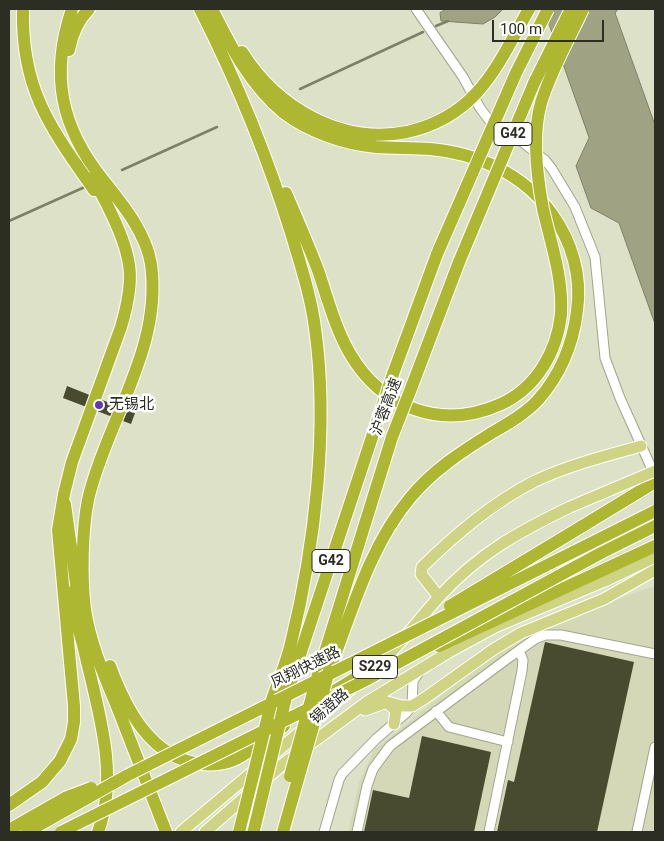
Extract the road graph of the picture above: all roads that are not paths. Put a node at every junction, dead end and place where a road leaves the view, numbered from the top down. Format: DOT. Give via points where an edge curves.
graph roads {
  1 [pos="23,9"];
  2 [pos="64,9"];
  3 [pos="72,9"];
  4 [pos="89,9"];
  5 [pos="191,9"];
  6 [pos="200,9"];
  7 [pos="213,9"];
  8 [pos="416,9"];
  9 [pos="529,9"];
  10 [pos="548,9"];
  11 [pos="571,9"];
  12 [pos="583,9"];
  13 [pos="240,94"];
  14 [pos="117,196"];
  15 [pos="116,223"];
  16 [pos="641,446"];
  17 [pos="655,471"];
  18 [pos="655,476"];
  19 [pos="655,482"];
  20 [pos="64,494"];
  21 [pos="655,511"];
  22 [pos="655,526"];
  23 [pos="655,546"];
  24 [pos="655,557"];
  25 [pos="655,570"];
  26 [pos="80,575"];
  27 [pos="438,597"];
  28 [pos="519,651"];
  29 [pos="655,654"];
  30 [pos="362,658"];
  31 [pos="96,659"];
  32 [pos="380,663"];
  33 [pos="420,670"];
  34 [pos="364,681"];
  35 [pos="106,690"];
  36 [pos="387,702"];
  37 [pos="412,706"];
  38 [pos="436,711"];
  39 [pos="394,724"];
  40 [pos="321,736"];
  41 [pos="508,742"];
  42 [pos="655,747"];
  43 [pos="135,772"];
  44 [pos="288,800"];
  45 [pos="9,805"];
  46 [pos="9,830"];
  47 [pos="254,831"];
  48 [pos="27,832"];
  49 [pos="61,832"];
  50 [pos="98,832"];
  51 [pos="157,832"];
  52 [pos="166,832"];
  53 [pos="181,832"];
  54 [pos="205,832"];
  55 [pos="239,832"];
  56 [pos="276,832"];
  57 [pos="283,832"];
  58 [pos="324,832"];
  59 [pos="357,832"];
  60 [pos="489,832"];
  61 [pos="637,832"];
  1 -- 15 [label="highway" via="23,39 34,91 60,143"];
  2 -- 15 [label="highway" via="52,60 59,117 77,156 100,189"];
  3 -- 14 [label="highway" via="63,36 62,94 72,132"];
  4 -- 14 [label="highway" via="71,39 67,72 69,91 80,128"];
  5 -- 13 [label="highway" via="205,27"];
  6 -- 13 [label="highway"];
  7 -- 9 [label="highway, bridge" via="260,75 296,109 318,121 351,132 386,136 424,128 442,120 476,95"];
  7 -- 44 [label="highway, bridge" via="246,72 264,94 286,114 312,129 374,147 456,153 504,170 526,185 546,205 561,227 578,277 574,332 566,358 554,380 538,401 437,471 389,526 372,559 329,671"];
  8 -- 16 [label="street" via="484,114 545,160 575,207 595,257 605,358"];
  10 -- 47 [label="highway, 沪蓉高速 / G42, bridge" via="437,254 393,374 286,697"];
  11 -- 44 [label="highway, 沪蓉高速 / G42, bridge" via="534,83 459,262 392,437 317,678"];
  12 -- 13 [label="highway, bridge" via="540,104 537,127 537,170 560,284 561,314 555,345 544,367 528,386 510,400 487,410 440,416 418,411 397,402 360,370 338,329 268,151"];
  13 -- 55 [label="highway, bridge" via="283,208 301,267 315,327 320,390 319,454 304,582 291,644 272,700"];
  14 -- 26 [label="highway" via="142,237 150,259 153,304 143,351 88,498"];
  15 -- 20 [label="highway" via="128,253 129,295"];
  16 -- 18 [label="street"];
  16 -- 27 [label="main road" via="535,481 470,523 422,567 421,574"];
  17 -- 27 [label="main road, 锡澄路 / S229, bridge" via="532,526 492,549"];
  19 -- 30 [label="highway, bridge"];
  20 -- 26 [label="highway"];
  20 -- 45 [label="highway" via="58,530 74,722 71,738 60,761 42,782"];
  21 -- 30 [label="highway, 凤翔快速路, bridge"];
  22 -- 34 [label="highway, bridge"];
  23 -- 34 [label="highway, bridge"];
  24 -- 33 [label="main road, 锡澄路 / S229" via="495,627"];
  25 -- 37 [label="main road" via="604,599 521,633"];
  26 -- 31 [label="highway" via="92,606"];
  26 -- 31 [label="highway" via="75,612"];
  27 -- 32 [label="main road, 锡澄路 / S229"];
  28 -- 29 [label="street" via="545,635 561,635"];
  28 -- 38 [label="street"];
  28 -- 41 [label="street" via="523,660 522,671"];
  30 -- 43 [label="highway, 凤翔快速路, bridge"];
  31 -- 35 [label="highway"];
  31 -- 35 [label="highway"];
  32 -- 35 [label="highway" via="325,696 248,752 221,764 181,760 163,749 150,739 129,709"];
  32 -- 53 [label="main road, 锡澄路 / S229"];
  33 -- 37 [label="street" via="413,681"];
  33 -- 40 [label="main road, 锡澄路 / S229" via="367,702"];
  34 -- 49 [label="highway, bridge"];
  35 -- 43 [label="highway"];
  35 -- 50 [label="highway" via="107,792"];
  36 -- 37 [label="main road"];
  36 -- 39 [label="main road" via="396,711"];
  36 -- 40 [label="main road" via="371,706"];
  37 -- 39 [label="street"];
  38 -- 41 [label="street" via="449,727"];
  38 -- 59 [label="street" via="390,746 379,760 367,786"];
  39 -- 58 [label="street" via="342,774"];
  40 -- 54 [label="main road, 锡澄路 / S229" via="282,765"];
  41 -- 60 [label="street"];
  42 -- 61 [label="street"];
  43 -- 46 [label="highway, bridge" via="67,797"];
  43 -- 48 [label="highway, 凤翔快速路, bridge"];
  43 -- 51 [label="highway"];
  43 -- 52 [label="highway"];
  44 -- 56 [label="highway, 沪蓉高速 / G42"];
  44 -- 57 [label="highway"];
}
